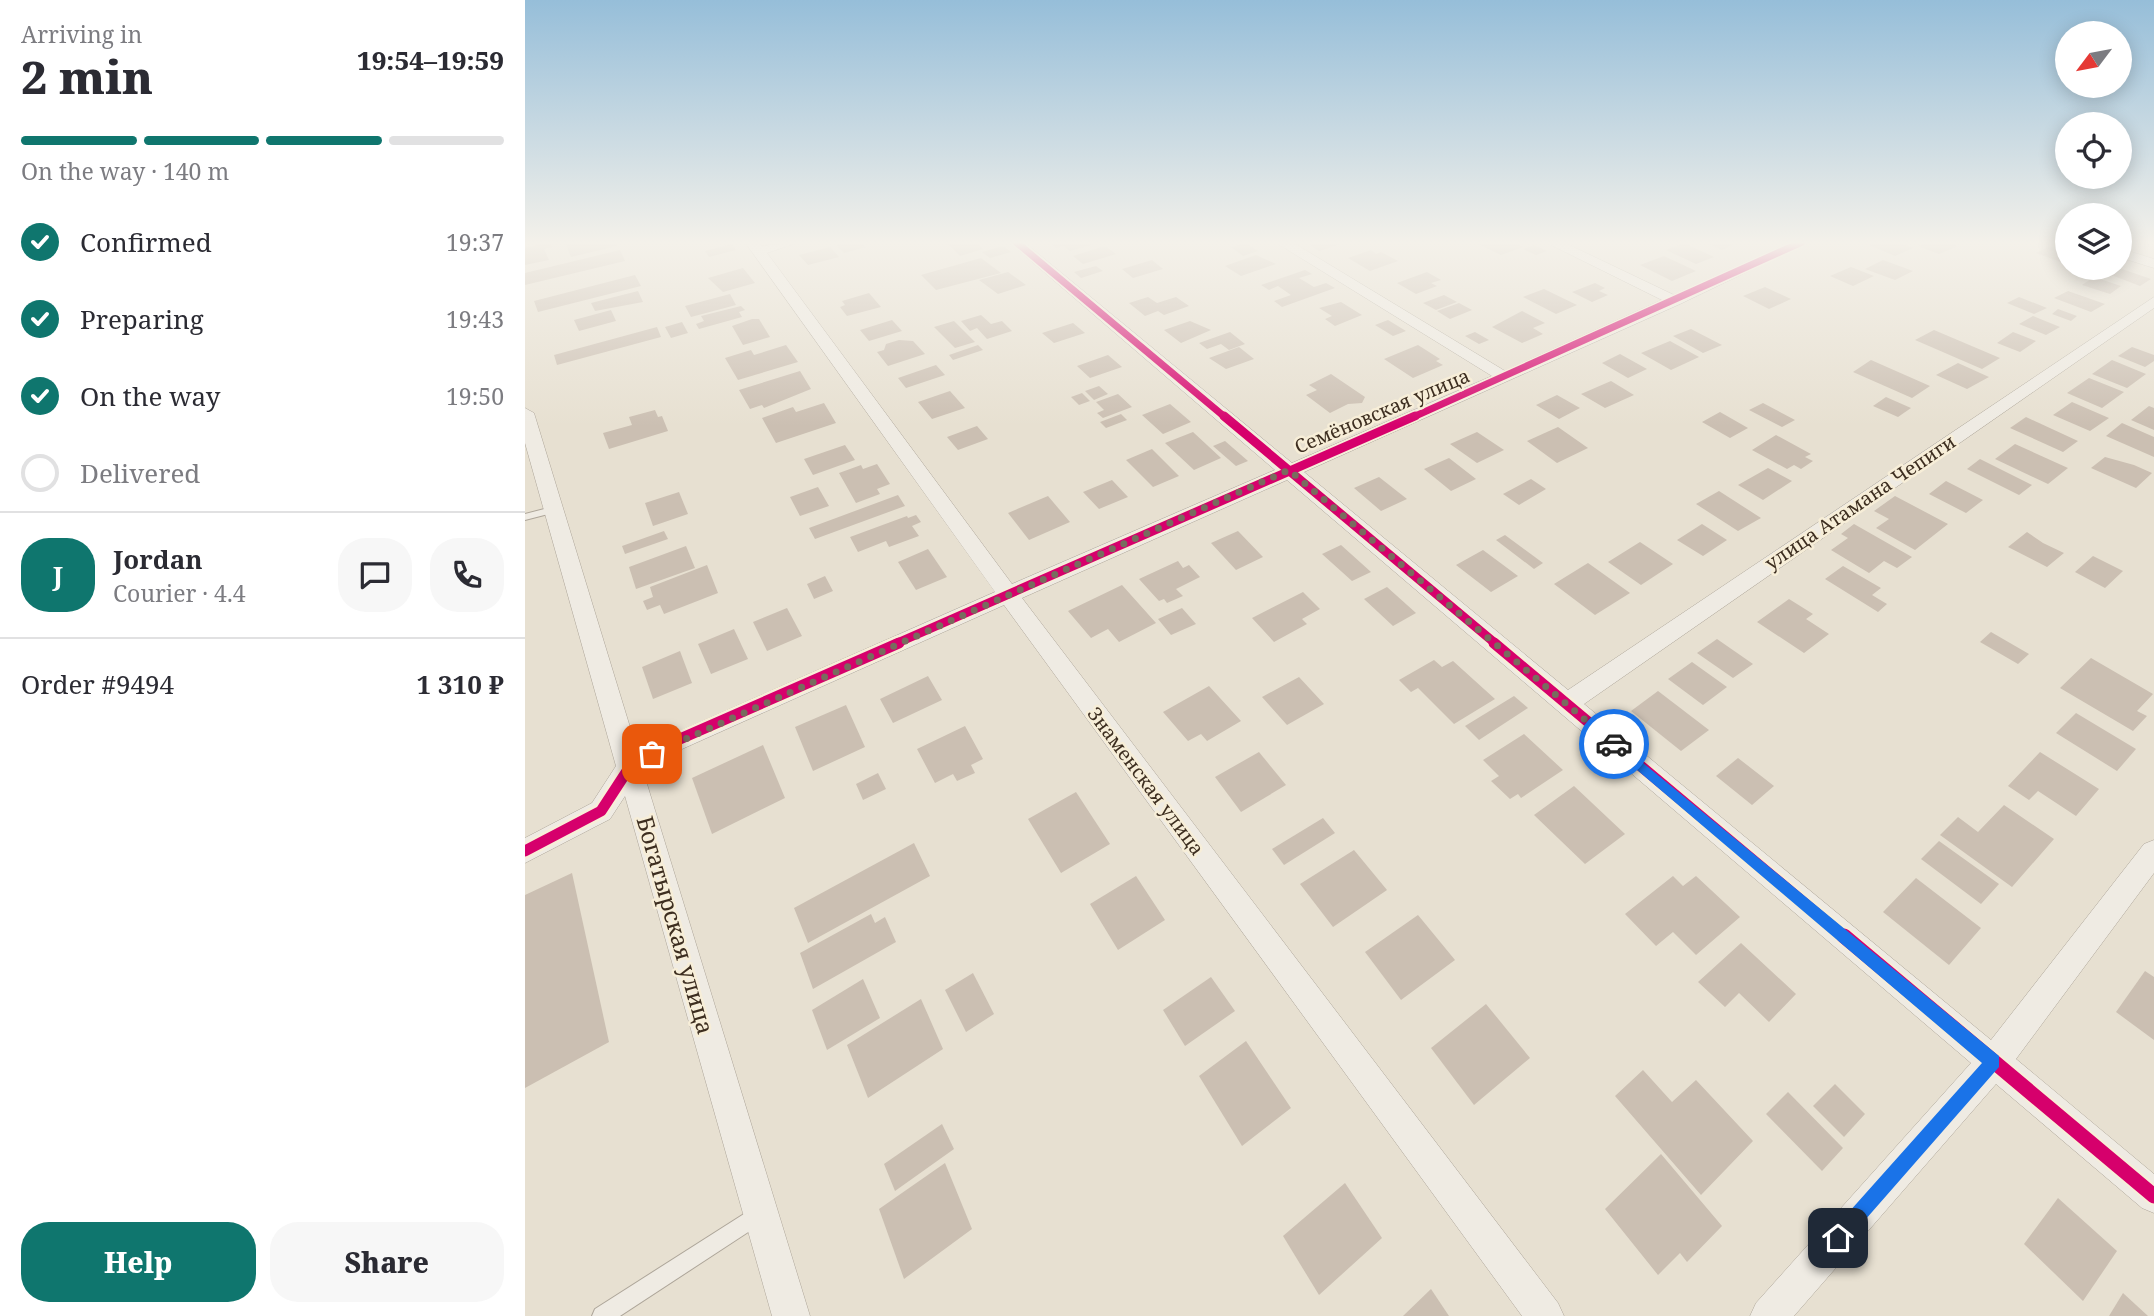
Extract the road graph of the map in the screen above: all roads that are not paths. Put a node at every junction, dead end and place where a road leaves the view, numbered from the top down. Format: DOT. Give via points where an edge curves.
graph roads {
  1 [pos="797,303"];
  2 [pos="1090,303"];
  3 [pos="1383,303"];
  4 [pos="1670,303"];
  5 [pos="2150,303"];
  6 [pos="1504,377"];
  7 [pos="525,413"];
  8 [pos="529,442"];
  9 [pos="1289,470"];
  10 [pos="552,510"];
  11 [pos="525,517"];
  12 [pos="1009,596"];
  13 [pos="1566,704"];
  14 [pos="631,765"];
  15 [pos="525,851"];
  16 [pos="2154,852"];
  17 [pos="1994,1062"];
  18 [pos="2154,1196"];
  19 [pos="761,1212"];
  20 [pos="602,1316"];
  21 [pos="791,1316"];
  22 [pos="1545,1316"];
  23 [pos="1769,1316"];
  1 -- 12 [label="street, Знаменская улица"];
  2 -- 9 [label="street"];
  3 -- 6 [label="street"];
  4 -- 6 [label="street, Семёновская улица"];
  5 -- 13 [label="street, улица Атамана Чепиги"];
  6 -- 9 [label="street, Семёновская улица"];
  7 -- 8 [label="street, Богатырская улица"];
  8 -- 10 [label="street, Богатырская улица"];
  9 -- 12 [label="street, Семёновская улица"];
  9 -- 13 [label="street"];
  10 -- 11 [label="lane"];
  10 -- 14 [label="street, Богатырская улица"];
  12 -- 14 [label="street, Семёновская улица" via="673,742"];
  12 -- 22 [label="street, Знаменская улица"];
  13 -- 17 [label="street"];
  14 -- 15 [label="street" via="601,811"];
  14 -- 19 [label="street, Богатырская улица"];
  16 -- 17 [label="street"];
  17 -- 18 [label="street"];
  17 -- 23 [label="street"];
  19 -- 20 [label="lane"];
  19 -- 21 [label="street, Богатырская улица"];
}
